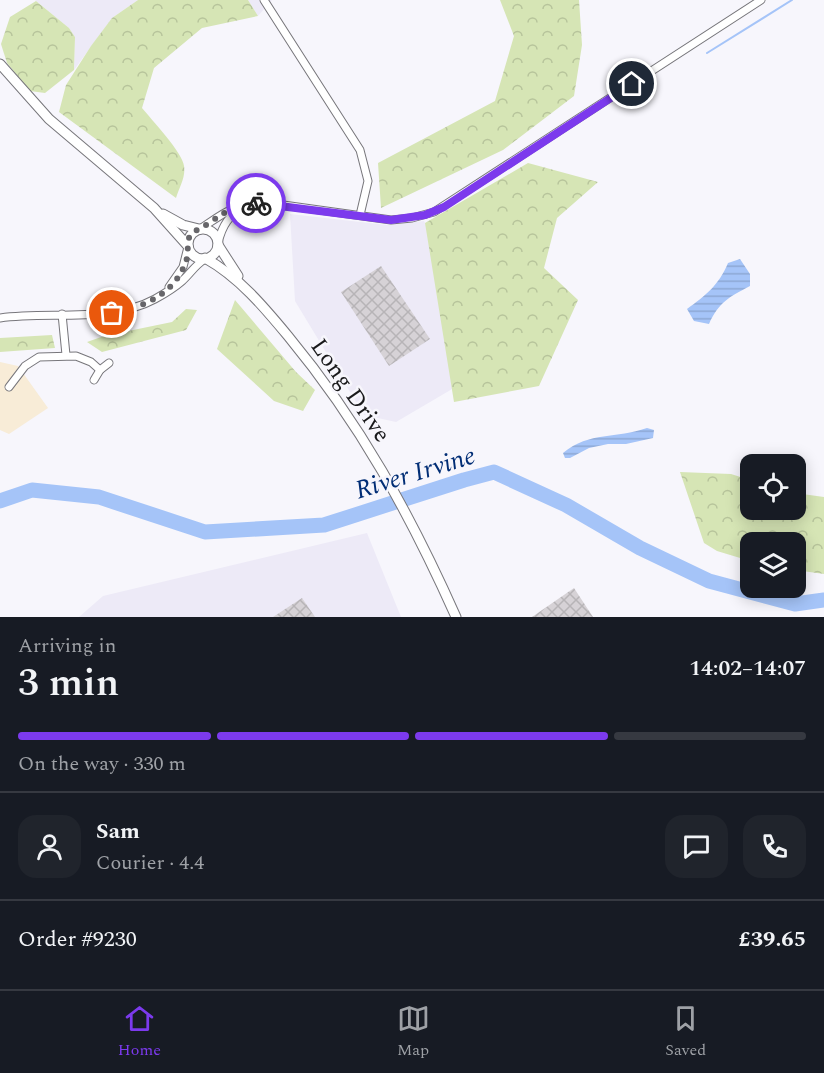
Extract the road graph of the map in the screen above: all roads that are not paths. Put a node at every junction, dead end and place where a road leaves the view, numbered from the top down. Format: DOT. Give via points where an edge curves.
graph roads {
  1 [pos="264,0"];
  2 [pos="761,0"];
  3 [pos="0,64"];
  4 [pos="254,203"];
  5 [pos="154,208"];
  6 [pos="360,215"];
  7 [pos="199,229"];
  8 [pos="218,244"];
  9 [pos="188,247"];
  10 [pos="205,259"];
  11 [pos="248,291"];
  12 [pos="164,294"];
  13 [pos="62,314"];
  14 [pos="0,318"];
  15 [pos="66,355"];
  16 [pos="109,363"];
  17 [pos="100,370"];
  18 [pos="94,380"];
  19 [pos="9,387"];
  20 [pos="456,617"];
  1 -- 6 [label="street" via="360,150 368,181"];
  2 -- 6 [label="street" via="444,207 401,220"];
  3 -- 5 [label="main road" via="49,119"];
  4 -- 6 [label="street"];
  4 -- 7 [label="street" via="230,208"];
  4 -- 8 [label="street" via="228,219"];
  5 -- 7 [label="main road"];
  5 -- 9 [label="main road"];
  7 -- 8 [label="main road" via="210,231"];
  7 -- 9 [label="main road" via="189,237"];
  8 -- 10 [label="main road" via="214,254"];
  8 -- 11 [label="main road, Long Drive"];
  9 -- 10 [label="main road" via="196,257"];
  9 -- 12 [label="street" via="183,267"];
  10 -- 11 [label="main road, Long Drive"];
  10 -- 12 [label="street"];
  11 -- 20 [label="main road, Long Drive" via="323,380 374,456"];
  12 -- 13 [label="street" via="123,311"];
  13 -- 14 [label="street"];
  13 -- 15 [label="street"];
  15 -- 17 [label="street" via="84,358"];
  15 -- 19 [label="street" via="31,361"];
  16 -- 17 [label="street"];
  17 -- 18 [label="street"];
}
